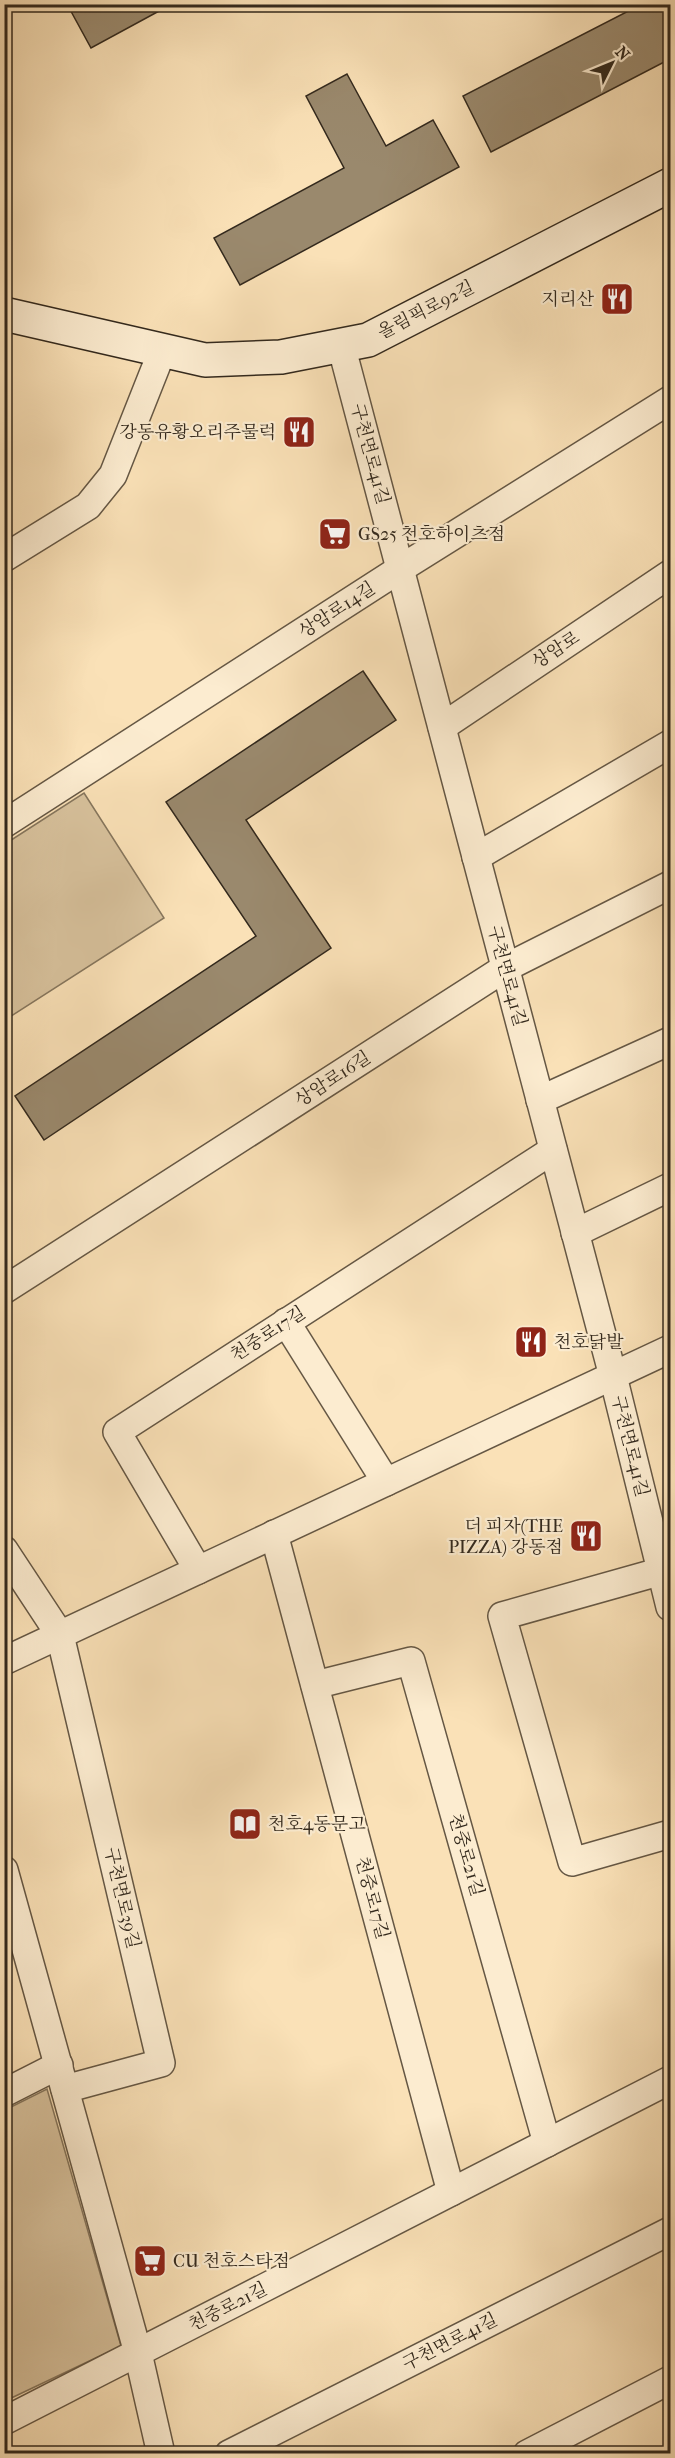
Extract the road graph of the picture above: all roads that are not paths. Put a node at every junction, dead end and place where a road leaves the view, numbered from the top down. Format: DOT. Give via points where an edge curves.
graph roads {
  1 [pos="670,185"];
  2 [pos="4,314"];
  3 [pos="341,345"];
  4 [pos="163,349"];
  5 [pos="670,400"];
  6 [pos="4,558"];
  7 [pos="400,569"];
  8 [pos="670,574"];
  9 [pos="442,728"];
  10 [pos="670,744"];
  11 [pos="4,824"];
  12 [pos="476,857"];
  13 [pos="670,885"];
  14 [pos="505,968"];
  15 [pos="670,1041"];
  16 [pos="540,1100"];
  17 [pos="553,1149"];
  18 [pos="670,1187"];
  19 [pos="575,1233"];
  20 [pos="4,1290"];
  21 [pos="286,1322"];
  22 [pos="670,1349"];
  23 [pos="613,1376"];
  24 [pos="386,1482"];
  25 [pos="274,1534"];
  26 [pos="4,1550"];
  27 [pos="198,1570"];
  28 [pos="667,1590"];
  29 [pos="60,1635"];
  30 [pos="4,1661"];
  31 [pos="315,1685"];
  32 [pos="670,1834"];
  33 [pos="4,1870"];
  34 [pos="62,2077"];
  35 [pos="670,2080"];
  36 [pos="4,2093"];
  37 [pos="547,2143"];
  38 [pos="451,2192"];
  39 [pos="670,2231"];
  40 [pos="138,2352"];
  41 [pos="670,2380"];
  42 [pos="4,2421"];
  43 [pos="161,2454"];
  44 [pos="229,2454"];
  45 [pos="527,2454"];
  1 -- 3 [label="street, 올림픽로92길" via="368,340"];
  2 -- 4 [label="street, 올림픽로92길"];
  3 -- 4 [label="street, 올림픽로92길" via="281,357 205,360"];
  3 -- 7 [label="street, 구천면로41길"];
  4 -- 6 [label="street" via="113,475 88,506"];
  5 -- 7 [label="street, 상암로14길"];
  7 -- 9 [label="street, 구천면로41길"];
  7 -- 11 [label="street, 상암로14길"];
  8 -- 9 [label="street, 상암로"];
  9 -- 12 [label="street, 구천면로41길"];
  10 -- 12 [label="street"];
  12 -- 14 [label="street, 구천면로41길"];
  13 -- 14 [label="street, 상암로16길"];
  14 -- 16 [label="street, 구천면로41길"];
  14 -- 20 [label="street, 상암로16길"];
  15 -- 16 [label="street"];
  16 -- 17 [label="street, 구천면로41길"];
  17 -- 19 [label="street, 구천면로41길"];
  17 -- 21 [label="street, 천중로17길"];
  18 -- 19 [label="street"];
  19 -- 23 [label="street, 구천면로41길"];
  21 -- 24 [label="street"];
  21 -- 27 [label="street, 천중로17길" via="117,1432"];
  22 -- 23 [label="street"];
  23 -- 24 [label="street"];
  23 -- 28 [label="street, 구천면로41길"];
  24 -- 25 [label="street"];
  25 -- 27 [label="street"];
  25 -- 31 [label="street, 천중로17길"];
  26 -- 29 [label="street"];
  27 -- 29 [label="street"];
  28 -- 32 [label="street" via="502,1616 572,1862"];
  29 -- 30 [label="street"];
  29 -- 34 [label="street, 구천면로39길" via="161,2063"];
  31 -- 37 [label="street, 천중로21길" via="411,1661"];
  31 -- 38 [label="street, 천중로17길"];
  33 -- 34 [label="street"];
  34 -- 36 [label="street"];
  34 -- 40 [label="street"];
  35 -- 37 [label="street, 천중로21길"];
  37 -- 38 [label="street, 천중로21길"];
  38 -- 40 [label="street, 천중로21길"];
  39 -- 44 [label="street, 구천면로41길"];
  40 -- 42 [label="street, 천중로21길"];
  40 -- 43 [label="street"];
  41 -- 45 [label="street"];
}
